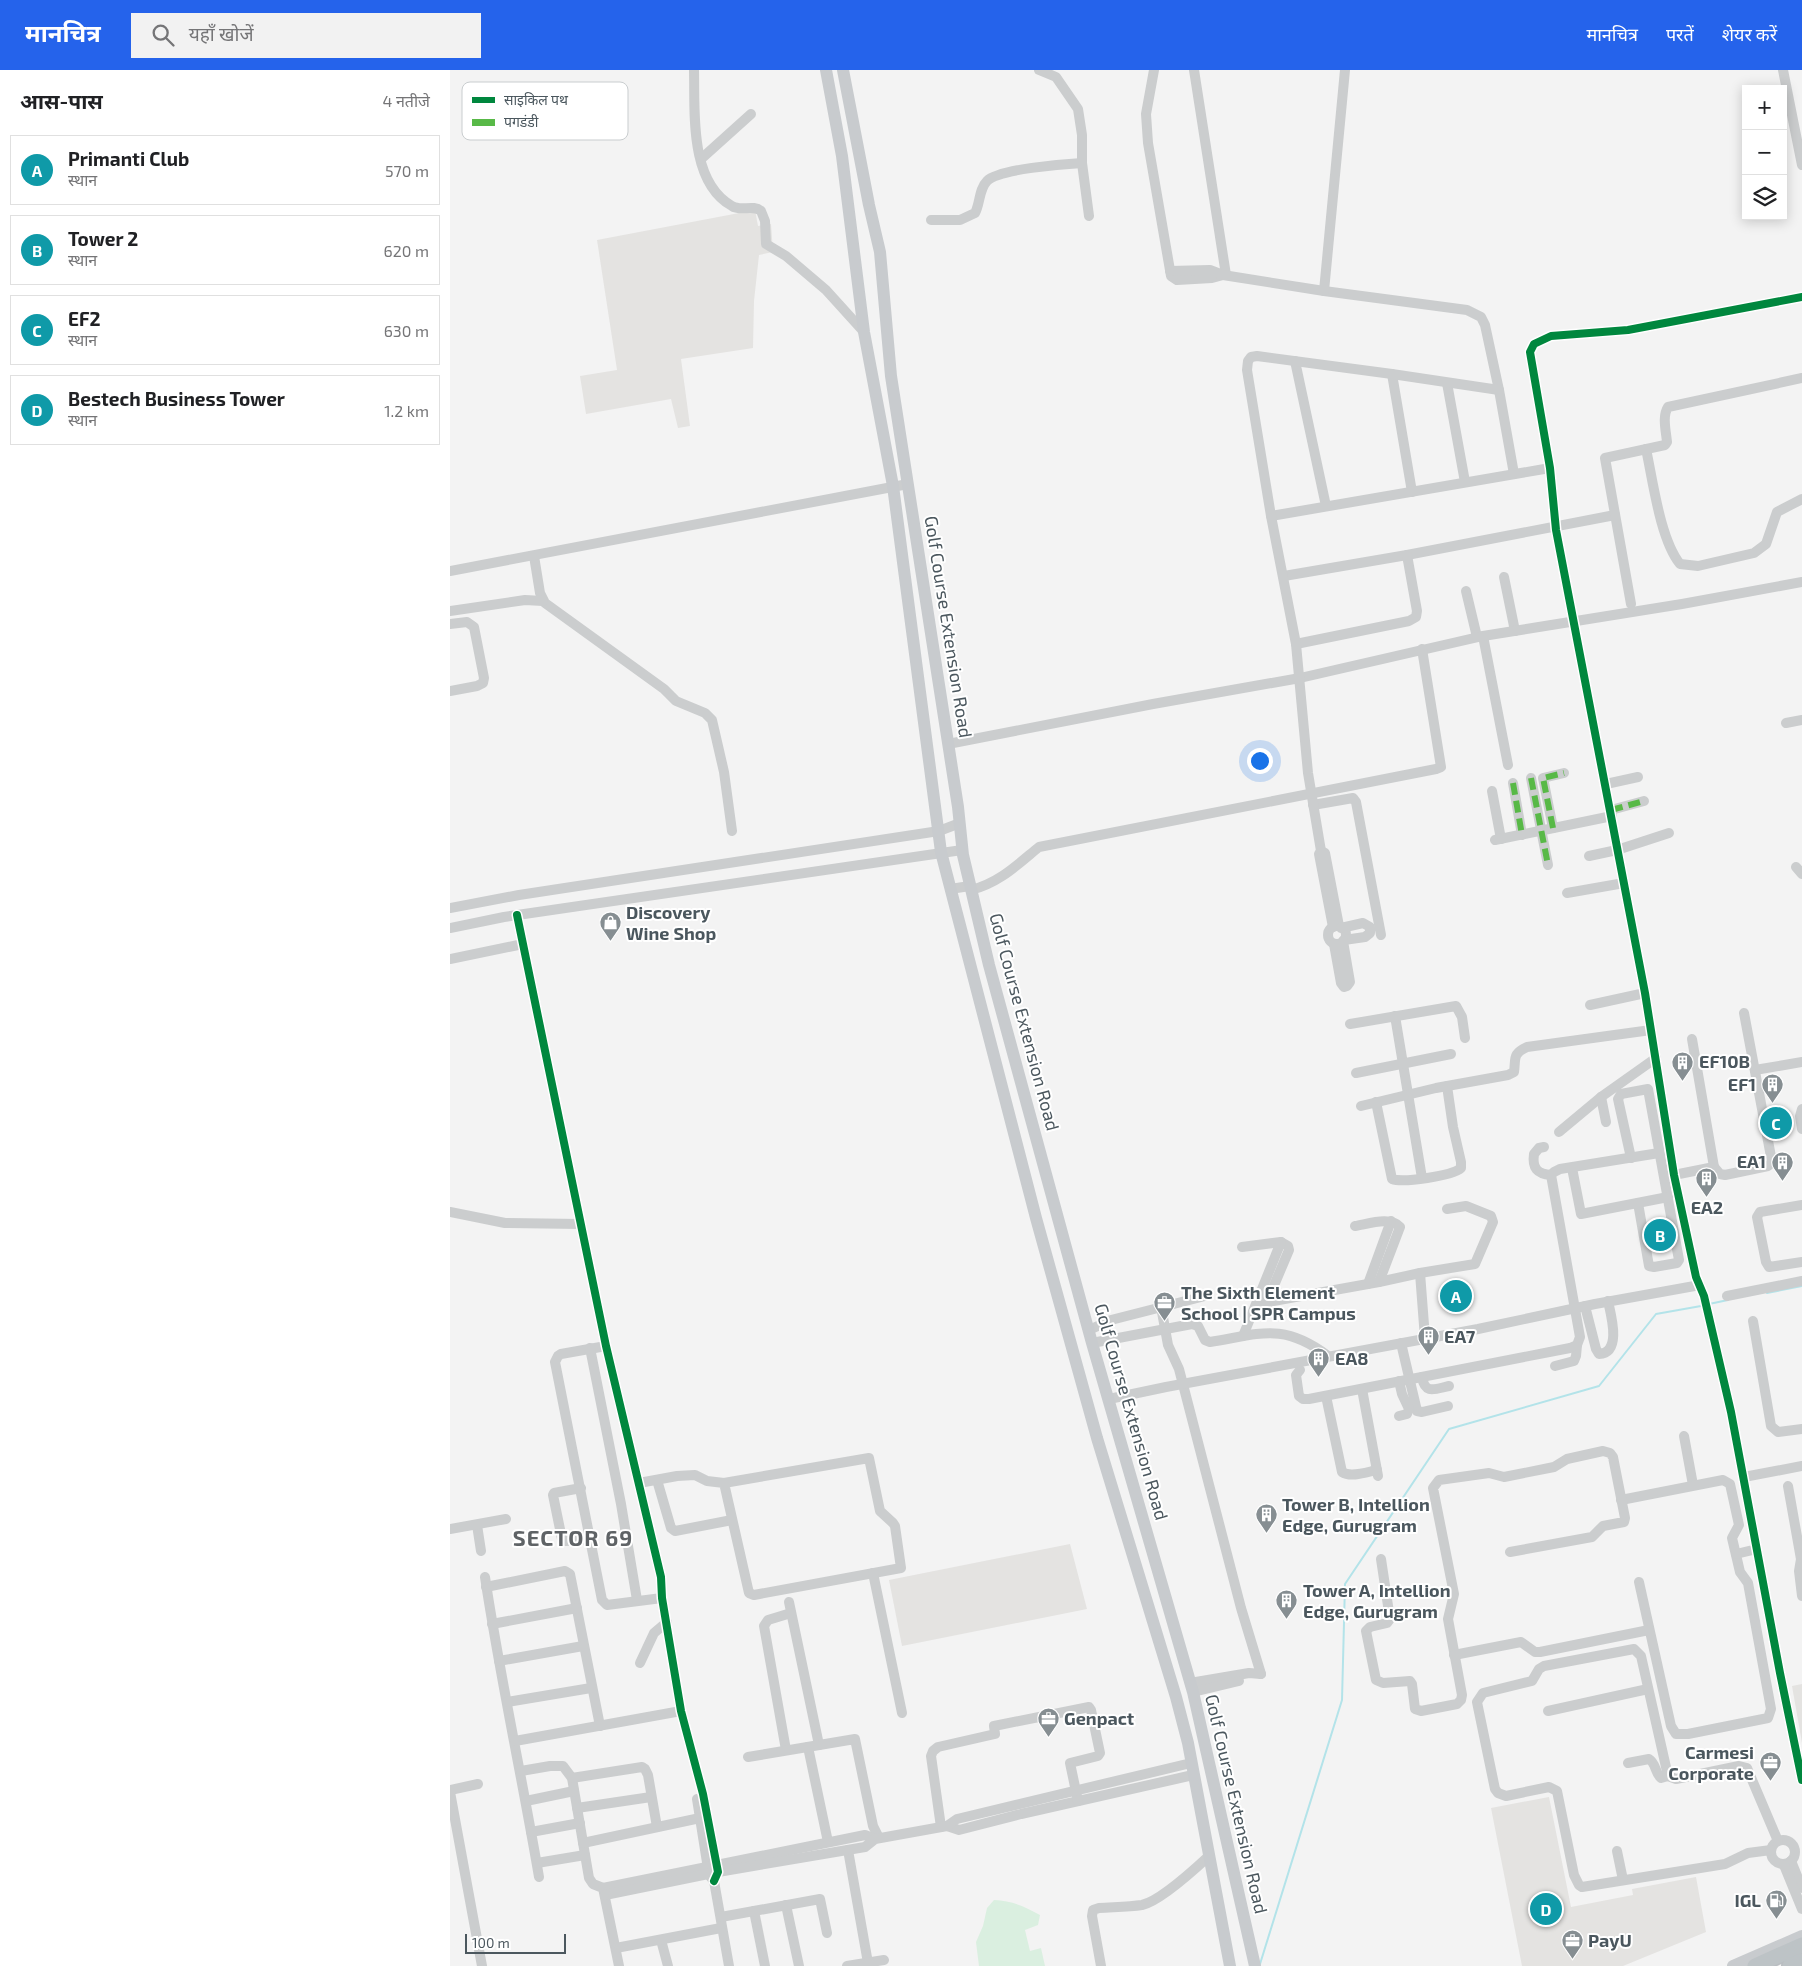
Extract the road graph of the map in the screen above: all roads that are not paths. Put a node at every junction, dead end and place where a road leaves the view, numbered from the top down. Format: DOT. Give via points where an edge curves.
graph roads {
  1 [pos="694,70"];
  2 [pos="826,70"];
  3 [pos="843,70"];
  4 [pos="1039,70"];
  5 [pos="1154,70"];
  6 [pos="1194,70"];
  7 [pos="1345,70"];
  8 [pos="1783,70"];
  9 [pos="751,114"];
  10 [pos="856,140"];
  11 [pos="840,144"];
  12 [pos="701,159"];
  13 [pos="1082,163"];
  14 [pos="1802,165"];
  15 [pos="1089,216"];
  16 [pos="931,220"];
  17 [pos="1224,275"];
  18 [pos="1324,291"];
  19 [pos="1802,297"];
  20 [pos="864,332"];
  21 [pos="1295,362"];
  22 [pos="1392,374"];
  23 [pos="1802,378"];
  24 [pos="1447,383"];
  25 [pos="1499,390"];
  26 [pos="1646,449"];
  27 [pos="1550,468"];
  28 [pos="1514,474"];
  29 [pos="1465,482"];
  30 [pos="908,484"];
  31 [pos="893,486"];
  32 [pos="1412,492"];
  33 [pos="1802,499"];
  34 [pos="1326,506"];
  35 [pos="1615,515"];
  36 [pos="1272,516"];
  37 [pos="1556,526"];
  38 [pos="1406,555"];
  39 [pos="534,556"];
  40 [pos="450,572"];
  41 [pos="1284,576"];
  42 [pos="1504,577"];
  43 [pos="1802,582"];
  44 [pos="1466,590"];
  45 [pos="543,601"];
  46 [pos="1631,604"];
  47 [pos="450,611"];
  48 [pos="1573,622"];
  49 [pos="450,624"];
  50 [pos="1515,631"];
  51 [pos="1480,636"];
  52 [pos="1296,644"];
  53 [pos="1422,649"];
  54 [pos="1300,678"];
  55 [pos="450,691"];
  56 [pos="1802,720"];
  57 [pos="1786,723"];
  58 [pos="948,744"];
  59 [pos="1508,765"];
  60 [pos="1564,773"];
  61 [pos="1638,777"];
  62 [pos="1531,778"];
  63 [pos="1513,783"];
  64 [pos="1606,784"];
  65 [pos="1492,791"];
  66 [pos="1311,794"];
  67 [pos="1644,801"];
  68 [pos="1313,805"];
  69 [pos="1611,813"];
  70 [pos="960,823"];
  71 [pos="1553,828"];
  72 [pos="1542,830"];
  73 [pos="939,831"];
  74 [pos="732,832"];
  75 [pos="1669,833"];
  76 [pos="1522,835"];
  77 [pos="962,850"];
  78 [pos="1617,850"];
  79 [pos="941,852"];
  80 [pos="1589,856"];
  81 [pos="1548,864"];
  82 [pos="1624,883"];
  83 [pos="970,888"];
  84 [pos="950,889"];
  85 [pos="1567,893"];
  86 [pos="450,908"];
  87 [pos="517,915"];
  88 [pos="1338,927"];
  89 [pos="450,928"];
  90 [pos="1380,935"];
  91 [pos="1340,942"];
  92 [pos="523,944"];
  93 [pos="450,959"];
  94 [pos="1645,993"];
  95 [pos="1590,1005"];
  96 [pos="1744,1013"];
  97 [pos="1395,1016"];
  98 [pos="1350,1024"];
  99 [pos="1651,1030"];
  100 [pos="1465,1038"];
  101 [pos="1692,1039"];
  102 [pos="1451,1054"];
  103 [pos="1656,1058"];
  104 [pos="1802,1062"];
  105 [pos="1404,1063"];
  106 [pos="1755,1070"];
  107 [pos="1356,1073"];
  108 [pos="1446,1086"];
  109 [pos="1409,1094"];
  110 [pos="1601,1097"];
  111 [pos="1376,1102"];
  112 [pos="1361,1106"];
  113 [pos="1802,1109"];
  114 [pos="1606,1122"];
  115 [pos="1802,1130"];
  116 [pos="1559,1132"];
  117 [pos="1544,1147"];
  118 [pos="1659,1153"];
  119 [pos="1631,1158"];
  120 [pos="1714,1167"];
  121 [pos="1572,1168"];
  122 [pos="1551,1176"];
  123 [pos="1669,1176"];
  124 [pos="1422,1178"];
  125 [pos="1668,1197"];
  126 [pos="1638,1204"];
  127 [pos="1802,1205"];
  128 [pos="1447,1209"];
  129 [pos="450,1212"];
  130 [pos="581,1224"];
  131 [pos="1355,1226"];
  132 [pos="1242,1247"];
  133 [pos="1802,1262"];
  134 [pos="1420,1273"];
  135 [pos="1379,1274"];
  136 [pos="1802,1281"];
  137 [pos="1368,1284"];
  138 [pos="1700,1285"];
  139 [pos="1205,1296"];
  140 [pos="1726,1296"];
  141 [pos="1608,1301"];
  142 [pos="1262,1303"];
  143 [pos="1580,1307"];
  144 [pos="1162,1312"];
  145 [pos="1753,1321"];
  146 [pos="1164,1329"];
  147 [pos="1088,1330"];
  148 [pos="1243,1336"];
  149 [pos="1424,1338"];
  150 [pos="1092,1343"];
  151 [pos="1401,1343"];
  152 [pos="1577,1345"];
  153 [pos="606,1346"];
  154 [pos="590,1348"];
  155 [pos="1328,1356"];
  156 [pos="1555,1366"];
  157 [pos="1300,1370"];
  158 [pos="1422,1377"];
  159 [pos="1404,1380"];
  160 [pos="1182,1384"];
  161 [pos="1449,1386"];
  162 [pos="1362,1388"];
  163 [pos="1326,1396"];
  164 [pos="1109,1399"];
  165 [pos="1448,1406"];
  166 [pos="1399,1416"];
  167 [pos="1802,1429"];
  168 [pos="1684,1436"];
  169 [pos="1802,1466"];
  170 [pos="1744,1477"];
  171 [pos="657,1480"];
  172 [pos="639,1483"];
  173 [pos="724,1483"];
  174 [pos="1693,1485"];
  175 [pos="1788,1486"];
  176 [pos="581,1488"];
  177 [pos="1621,1500"];
  178 [pos="1797,1507"];
  179 [pos="506,1519"];
  180 [pos="732,1520"];
  181 [pos="477,1525"];
  182 [pos="450,1529"];
  183 [pos="589,1538"];
  184 [pos="1757,1549"];
  185 [pos="481,1551"];
  186 [pos="1510,1552"];
  187 [pos="1736,1554"];
  188 [pos="1381,1559"];
  189 [pos="873,1574"];
  190 [pos="1639,1582"];
  191 [pos="1802,1596"];
  192 [pos="662,1598"];
  193 [pos="637,1600"];
  194 [pos="789,1602"];
  195 [pos="576,1608"];
  196 [pos="791,1613"];
  197 [pos="667,1622"];
  198 [pos="492,1624"];
  199 [pos="1649,1630"];
  200 [pos="583,1646"];
  201 [pos="1454,1655"];
  202 [pos="499,1661"];
  203 [pos="640,1663"];
  204 [pos="1191,1687"];
  205 [pos="591,1688"];
  206 [pos="1648,1690"];
  207 [pos="507,1702"];
  208 [pos="681,1711"];
  209 [pos="1548,1711"];
  210 [pos="902,1713"];
  211 [pos="600,1726"];
  212 [pos="515,1741"];
  213 [pos="819,1745"];
  214 [pos="808,1747"];
  215 [pos="786,1750"];
  216 [pos="748,1757"];
  217 [pos="1628,1763"];
  218 [pos="1192,1769"];
  219 [pos="521,1771"];
  220 [pos="1668,1776"];
  221 [pos="572,1778"];
  222 [pos="698,1780"];
  223 [pos="1802,1780"];
  224 [pos="478,1784"];
  225 [pos="450,1791"];
  226 [pos="574,1791"];
  227 [pos="1077,1796"];
  228 [pos="651,1797"];
  229 [pos="526,1801"];
  230 [pos="577,1808"];
  231 [pos="700,1818"];
  232 [pos="580,1823"];
  233 [pos="657,1827"];
  234 [pos="944,1827"];
  235 [pos="531,1832"];
  236 [pos="877,1838"];
  237 [pos="828,1842"];
  238 [pos="583,1843"];
  239 [pos="1774,1845"];
  240 [pos="848,1850"];
  241 [pos="1617,1851"];
  242 [pos="585,1854"];
  243 [pos="1209,1856"];
  244 [pos="537,1863"];
  245 [pos="1788,1863"];
  246 [pos="713,1872"];
  247 [pos="539,1877"];
  248 [pos="1623,1880"];
  249 [pos="1802,1888"];
  250 [pos="604,1891"];
  251 [pos="786,1905"];
  252 [pos="1802,1910"];
  253 [pos="754,1911"];
  254 [pos="721,1922"];
  255 [pos="827,1933"];
  256 [pos="1802,1936"];
  257 [pos="661,1940"];
  258 [pos="1802,1945"];
  259 [pos="616,1948"];
  260 [pos="884,1960"];
  261 [pos="1802,1961"];
  262 [pos="868,1963"];
  263 [pos="482,1966"];
  264 [pos="619,1966"];
  265 [pos="668,1966"];
  266 [pos="729,1966"];
  267 [pos="765,1966"];
  268 [pos="799,1966"];
  269 [pos="847,1966"];
  270 [pos="1101,1966"];
  271 [pos="1230,1966"];
  272 [pos="1255,1966"];
  273 [pos="1733,1966"];
  274 [pos="1755,1966"];
  275 [pos="1790,1966"];
  1 -- 12 [label="street" via="695,136"];
  2 -- 11 [label="main road"];
  3 -- 10 [label="main road, Golf Course Extension Road"];
  4 -- 13 [label="street" via="1056,77 1078,109"];
  5 -- 17 [label="street" via="1146,114 1170,271 1210,270"];
  6 -- 17 [label="street"];
  7 -- 18 [label="street"];
  8 -- 14 [label="street"];
  9 -- 12 [label="street"];
  10 -- 11 [label="main road"];
  10 -- 30 [label="main road, Golf Course Extension Road" via="880,252 891,376"];
  11 -- 20 [label="main road"];
  12 -- 20 [label="street" via="715,193 733,207 762,211 766,244 794,262 826,290"];
  13 -- 15 [label="street"];
  13 -- 16 [label="street" via="1027,169 990,178 983,187 975,213 960,220"];
  17 -- 18 [label="street"];
  18 -- 25 [label="street" via="1468,310 1481,317"];
  19 -- 27 [label="street" via="1628,330 1551,336 1534,344 1530,352"];
  20 -- 31 [label="main road"];
  21 -- 22 [label="street"];
  21 -- 34 [label="street"];
  21 -- 36 [label="street" via="1257,356 1248,361"];
  22 -- 24 [label="street"];
  22 -- 32 [label="street"];
  23 -- 26 [label="street" via="1668,407 1665,410 1667,442 1662,447"];
  24 -- 25 [label="street"];
  24 -- 29 [label="street"];
  25 -- 28 [label="street"];
  26 -- 33 [label="street" via="1668,541 1680,564 1698,566 1754,553 1766,544 1777,512"];
  26 -- 35 [label="street" via="1605,458"];
  27 -- 28 [label="street"];
  27 -- 37 [label="street"];
  28 -- 29 [label="street"];
  29 -- 32 [label="street"];
  30 -- 31 [label="street"];
  30 -- 58 [label="main road, Golf Course Extension Road"];
  31 -- 39 [label="street"];
  31 -- 73 [label="main road"];
  32 -- 34 [label="street"];
  34 -- 36 [label="street"];
  35 -- 37 [label="street"];
  35 -- 46 [label="street"];
  36 -- 41 [label="street"];
  37 -- 38 [label="street"];
  37 -- 48 [label="street"];
  38 -- 41 [label="street"];
  38 -- 52 [label="street" via="1418,612 1416,617"];
  39 -- 40 [label="street"];
  39 -- 45 [label="street"];
  41 -- 52 [label="street"];
  42 -- 50 [label="street"];
  43 -- 48 [label="street"];
  44 -- 51 [label="street"];
  45 -- 47 [label="street" via="525,600"];
  45 -- 74 [label="street" via="676,701 705,713 712,720 724,772"];
  48 -- 50 [label="street"];
  48 -- 64 [label="street"];
  49 -- 55 [label="street" via="467,622 474,627 484,678 477,686"];
  50 -- 51 [label="street"];
  51 -- 53 [label="street"];
  51 -- 59 [label="street"];
  52 -- 54 [label="street"];
  53 -- 54 [label="street"];
  53 -- 66 [label="street" via="1441,766"];
  54 -- 58 [label="street"];
  54 -- 66 [label="street"];
  56 -- 57 [label="street"];
  58 -- 70 [label="main road, Golf Course Extension Road"];
  60 -- 71 [label="street" via="1543,778"];
  61 -- 64 [label="street"];
  62 -- 72 [label="street"];
  63 -- 76 [label="street"];
  64 -- 69 [label="street"];
  65 -- 76 [label="street" via="1498,840"];
  66 -- 68 [label="street"];
  66 -- 83 [label="street" via="1039,847 988,886"];
  67 -- 69 [label="street"];
  68 -- 88 [label="street" via="1319,854"];
  68 -- 90 [label="street" via="1353,798 1356,802"];
  69 -- 71 [label="street"];
  69 -- 78 [label="street"];
  70 -- 73 [label="street"];
  70 -- 77 [label="main road, Golf Course Extension Road"];
  71 -- 72 [label="street"];
  72 -- 76 [label="street"];
  72 -- 81 [label="street"];
  73 -- 79 [label="main road"];
  73 -- 86 [label="street"];
  75 -- 78 [label="street"];
  77 -- 79 [label="street"];
  77 -- 83 [label="main road, Golf Course Extension Road"];
  78 -- 80 [label="street"];
  78 -- 82 [label="street"];
  79 -- 84 [label="main road"];
  79 -- 87 [label="street"];
  82 -- 85 [label="street"];
  82 -- 94 [label="street"];
  83 -- 84 [label="street"];
  83 -- 147 [label="main road, Golf Course Extension Road"];
  84 -- 218 [label="main road" via="1036,1218 1097,1438 1176,1697"];
  87 -- 89 [label="street"];
  87 -- 92 [label="street"];
  88 -- 91 [label="street" via="1345,932"];
  88 -- 91 [label="street" via="1329,932 1328,937"];
  88 -- 91 [label="street" via="1364,924 1370,927 1367,936"];
  92 -- 93 [label="street"];
  92 -- 130 [label="street"];
  94 -- 95 [label="street"];
  94 -- 99 [label="street"];
  96 -- 106 [label="street"];
  97 -- 98 [label="street"];
  97 -- 100 [label="street" via="1456,1006 1462,1017"];
  97 -- 105 [label="street"];
  99 -- 103 [label="street"];
  99 -- 108 [label="street" via="1527,1047 1518,1051 1514,1072 1508,1075"];
  101 -- 120 [label="street"];
  102 -- 105 [label="street"];
  103 -- 110 [label="street"];
  103 -- 123 [label="street"];
  104 -- 106 [label="street"];
  105 -- 107 [label="street"];
  105 -- 109 [label="street"];
  106 -- 120 [label="street" via="1771,1164 1725,1175"];
  108 -- 109 [label="street"];
  108 -- 124 [label="street" via="1461,1168 1452,1173"];
  109 -- 111 [label="street"];
  109 -- 124 [label="street"];
  110 -- 114 [label="street"];
  110 -- 116 [label="street"];
  111 -- 112 [label="street"];
  111 -- 124 [label="street" via="1392,1179"];
  113 -- 115 [label="street"];
  117 -- 122 [label="street" via="1534,1154 1535,1168"];
  118 -- 119 [label="street"];
  118 -- 119 [label="street" via="1649,1091 1645,1089 1621,1094 1618,1099"];
  118 -- 123 [label="street"];
  119 -- 121 [label="street"];
  120 -- 123 [label="street"];
  121 -- 122 [label="street" via="1554,1172"];
  121 -- 126 [label="street" via="1581,1214"];
  122 -- 143 [label="street"];
  123 -- 125 [label="street"];
  123 -- 138 [label="street"];
  125 -- 126 [label="street"];
  125 -- 126 [label="street" via="1677,1263 1650,1266"];
  127 -- 133 [label="street" via="1760,1212 1757,1217 1768,1267"];
  128 -- 134 [label="street" via="1466,1206 1491,1216 1494,1222 1475,1264"];
  129 -- 130 [label="street" via="505,1223"];
  130 -- 153 [label="street"];
  131 -- 135 [label="street" via="1391,1221 1400,1227 1390,1239"];
  132 -- 142 [label="street" via="1287,1244 1289,1250"];
  134 -- 135 [label="street"];
  134 -- 149 [label="street"];
  135 -- 137 [label="street"];
  135 -- 137 [label="street"];
  136 -- 140 [label="street"];
  137 -- 142 [label="street"];
  138 -- 141 [label="street"];
  138 -- 170 [label="street"];
  139 -- 147 [label="street" via="1110,1320"];
  141 -- 143 [label="street"];
  141 -- 143 [label="street" via="1614,1335 1609,1350 1604,1354 1599,1354 1596,1349"];
  142 -- 148 [label="street"];
  143 -- 149 [label="street"];
  143 -- 152 [label="street"];
  144 -- 146 [label="street"];
  145 -- 167 [label="street" via="1771,1426 1778,1432"];
  146 -- 148 [label="street" via="1196,1325 1205,1340 1210,1342"];
  146 -- 150 [label="street"];
  146 -- 160 [label="street"];
  147 -- 150 [label="main road, Golf Course Extension Road"];
  148 -- 155 [label="street" via="1276,1332 1306,1342"];
  149 -- 151 [label="street"];
  150 -- 164 [label="main road, Golf Course Extension Road"];
  151 -- 155 [label="street"];
  151 -- 159 [label="street"];
  152 -- 156 [label="street" via="1574,1361"];
  152 -- 158 [label="street"];
  153 -- 154 [label="street"];
  153 -- 172 [label="street"];
  154 -- 176 [label="street" via="560,1354 555,1362"];
  154 -- 193 [label="street"];
  155 -- 160 [label="street"];
  157 -- 163 [label="street" via="1296,1378 1301,1398"];
  158 -- 159 [label="street"];
  158 -- 161 [label="street" via="1427,1389"];
  159 -- 162 [label="street"];
  159 -- 165 [label="street" via="1418,1411"];
  159 -- 166 [label="street" via="1402,1394 1409,1409 1407,1414"];
  160 -- 164 [label="street"];
  160 -- 204 [label="street" via="1261,1674 1249,1673"];
  162 -- 163 [label="street"];
  162 -- 163 [label="street" via="1378,1473 1346,1475 1342,1472"];
  164 -- 204 [label="main road, Golf Course Extension Road"];
  168 -- 174 [label="street"];
  169 -- 170 [label="street"];
  170 -- 184 [label="street"];
  171 -- 172 [label="street"];
  171 -- 173 [label="street" via="695,1475 707,1481"];
  171 -- 180 [label="street" via="671,1528 675,1531"];
  172 -- 192 [label="street" via="661,1577"];
  173 -- 180 [label="street"];
  173 -- 189 [label="street" via="869,1458 880,1511 895,1526 901,1568"];
  174 -- 177 [label="street"];
  174 -- 187 [label="street" via="1723,1480 1730,1484 1739,1525 1732,1536"];
  175 -- 178 [label="street"];
  176 -- 183 [label="street"];
  176 -- 183 [label="street" via="553,1495 562,1538 566,1541"];
  177 -- 186 [label="street" via="1624,1522 1603,1526 1592,1537"];
  177 -- 201 [label="street" via="1613,1457 1607,1452 1567,1459 1554,1467 1504,1477 1487,1473 1436,1482 1433,1488 1454,1594 1448,1619"];
  178 -- 191 [label="street"];
  179 -- 181 [label="street"];
  180 -- 189 [label="street" via="749,1592 754,1595"];
  181 -- 182 [label="street"];
  181 -- 185 [label="street"];
  183 -- 193 [label="street" via="603,1603"];
  184 -- 187 [label="street"];
  184 -- 223 [label="street"];
  187 -- 199 [label="street" via="1740,1572 1748,1583 1771,1709 1768,1718 1676,1734 1671,1726"];
  188 -- 201 [label="street" via="1390,1619 1366,1631 1376,1680 1383,1683 1410,1680 1418,1711 1457,1704 1462,1694"];
  189 -- 210 [label="street"];
  190 -- 199 [label="street"];
  192 -- 193 [label="street"];
  192 -- 197 [label="street"];
  194 -- 196 [label="street"];
  195 -- 198 [label="street"];
  195 -- 198 [label="street" via="570,1574 565,1571 486,1582"];
  195 -- 200 [label="street"];
  196 -- 213 [label="street"];
  196 -- 215 [label="street" via="768,1620 764,1626"];
  197 -- 203 [label="street" via="654,1632"];
  197 -- 208 [label="street"];
  198 -- 202 [label="street"];
  199 -- 201 [label="street" via="1540,1652 1521,1642"];
  200 -- 202 [label="street"];
  200 -- 205 [label="street"];
  202 -- 207 [label="street"];
  204 -- 272 [label="main road, Golf Course Extension Road"];
  205 -- 207 [label="street"];
  205 -- 211 [label="street"];
  206 -- 209 [label="street"];
  206 -- 220 [label="street"];
  206 -- 248 [label="street" via="1641,1656 1634,1649 1629,1649 1544,1666 1532,1681 1483,1693 1477,1702 1498,1793 1506,1796 1553,1788 1560,1797 1574,1875 1579,1885 1582,1888"];
  207 -- 212 [label="street"];
  208 -- 211 [label="street"];
  208 -- 222 [label="street"];
  211 -- 212 [label="street"];
  212 -- 219 [label="street"];
  213 -- 214 [label="street"];
  213 -- 236 [label="street" via="855,1739"];
  214 -- 215 [label="street"];
  214 -- 237 [label="street"];
  215 -- 216 [label="street"];
  217 -- 220 [label="street" via="1649,1759 1661,1778"];
  218 -- 227 [label="street"];
  218 -- 243 [label="main road"];
  219 -- 221 [label="street" via="563,1766"];
  219 -- 229 [label="street"];
  220 -- 239 [label="street" via="1676,1778 1739,1766 1747,1768"];
  221 -- 226 [label="street"];
  221 -- 228 [label="street" via="642,1767 648,1775"];
  222 -- 231 [label="street"];
  222 -- 246 [label="street" via="703,1794"];
  224 -- 225 [label="street"];
  225 -- 263 [label="street"];
  226 -- 229 [label="street"];
  226 -- 230 [label="street"];
  227 -- 234 [label="street" via="959,1830"];
  227 -- 234 [label="street" via="1070,1763 1100,1753 1089,1707 994,1726 995,1734 938,1747 933,1751 931,1756"];
  228 -- 230 [label="street"];
  228 -- 233 [label="street"];
  229 -- 235 [label="street"];
  230 -- 232 [label="street"];
  231 -- 233 [label="street"];
  231 -- 246 [label="street"];
  232 -- 235 [label="street"];
  232 -- 238 [label="street"];
  233 -- 238 [label="street"];
  234 -- 236 [label="street"];
  235 -- 244 [label="street"];
  236 -- 237 [label="street" via="865,1834"];
  236 -- 240 [label="street" via="865,1847"];
  237 -- 246 [label="street"];
  238 -- 242 [label="street"];
  239 -- 245 [label="street" via="1774,1861"];
  239 -- 245 [label="street" via="1785,1840 1794,1847 1795,1855"];
  239 -- 248 [label="street" via="1725,1864"];
  240 -- 246 [label="street"];
  240 -- 262 [label="street"];
  241 -- 248 [label="street"];
  242 -- 244 [label="street"];
  242 -- 250 [label="street" via="591,1882"];
  243 -- 270 [label="street" via="1195,1870 1144,1904 1094,1910 1092,1916"];
  243 -- 271 [label="main road"];
  244 -- 247 [label="street"];
  245 -- 249 [label="street"];
  245 -- 252 [label="street"];
  246 -- 250 [label="street"];
  246 -- 254 [label="street"];
  250 -- 259 [label="street"];
  251 -- 253 [label="street"];
  251 -- 255 [label="street" via="820,1899"];
  251 -- 268 [label="street"];
  253 -- 254 [label="street"];
  253 -- 267 [label="street"];
  254 -- 257 [label="street"];
  254 -- 266 [label="street"];
  256 -- 273 [label="main road"];
  257 -- 259 [label="street"];
  257 -- 265 [label="street"];
  258 -- 274 [label="highway"];
  259 -- 264 [label="street"];
  260 -- 262 [label="street"];
  261 -- 275 [label="highway"];
  262 -- 269 [label="street"];
}
